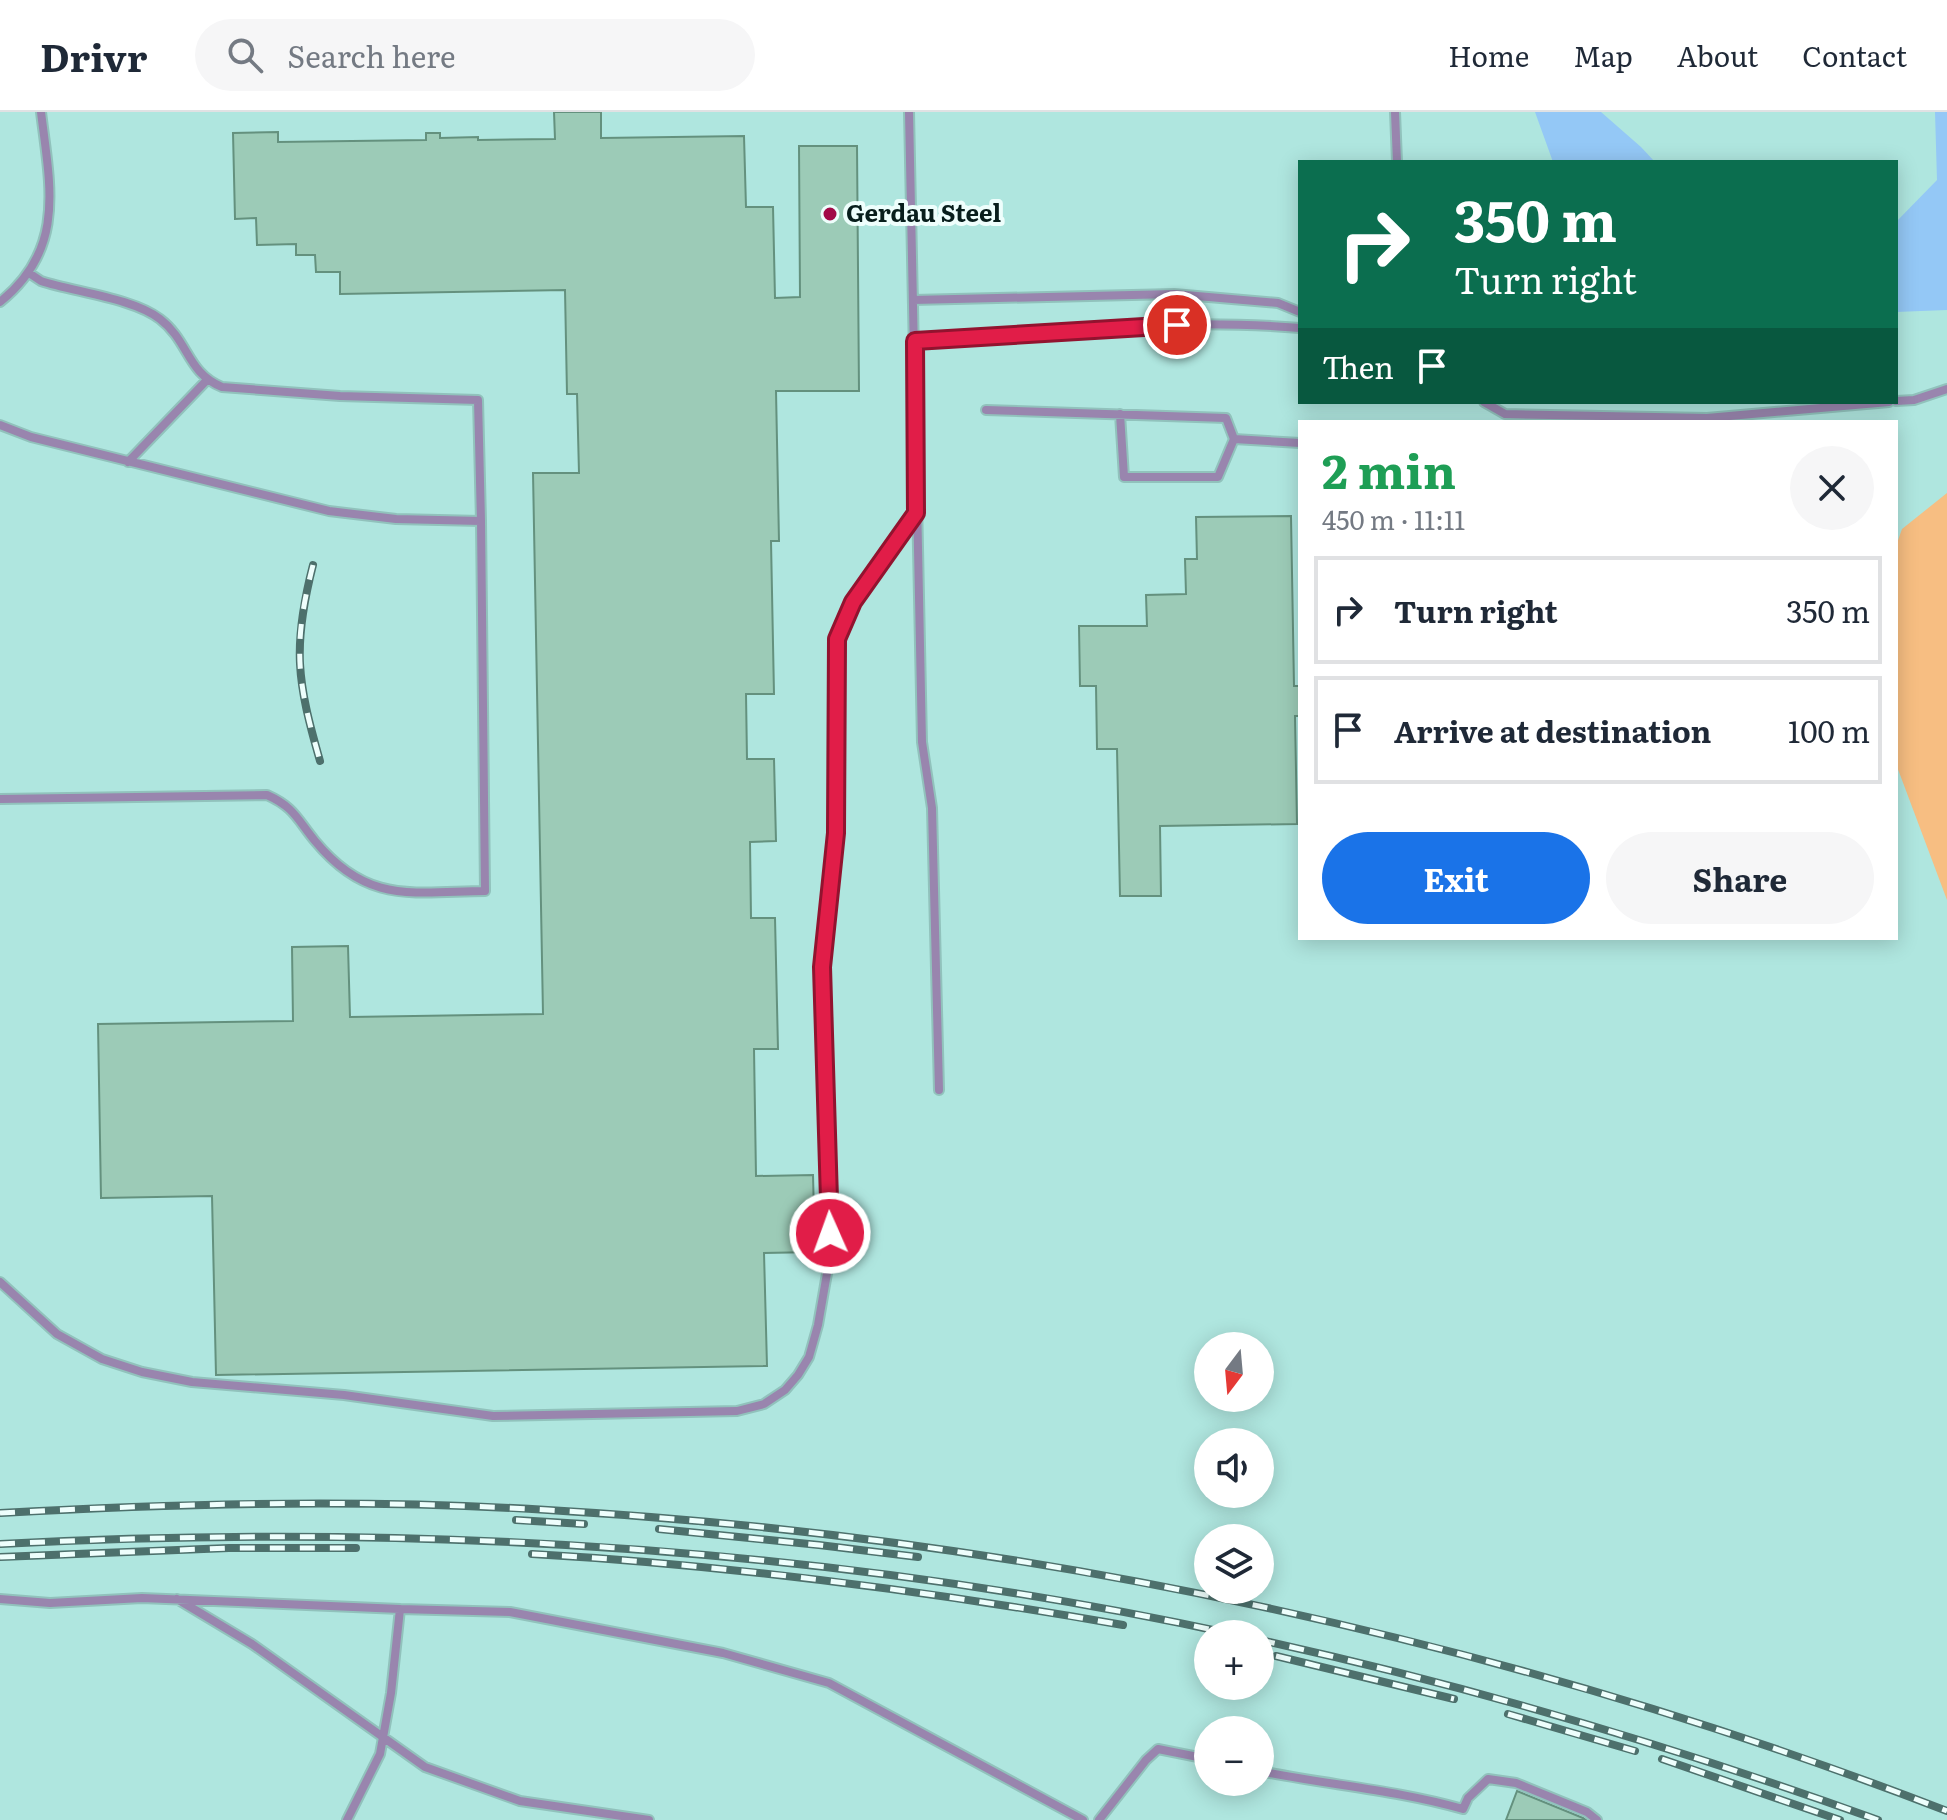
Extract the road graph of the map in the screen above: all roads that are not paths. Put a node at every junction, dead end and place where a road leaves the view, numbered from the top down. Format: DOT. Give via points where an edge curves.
graph roads {
  1 [pos="41,112"];
  2 [pos="909,112"];
  3 [pos="1395,112"];
  4 [pos="1397,160"];
  5 [pos="29,273"];
  6 [pos="913,300"];
  7 [pos="0,302"];
  8 [pos="1298,311"];
  9 [pos="1298,328"];
  10 [pos="915,341"];
  11 [pos="206,381"];
  12 [pos="1947,389"];
  13 [pos="1898,401"];
  14 [pos="1486,404"];
  15 [pos="1866,404"];
  16 [pos="986,410"];
  17 [pos="1120,414"];
  18 [pos="1503,418"];
  19 [pos="0,425"];
  20 [pos="1234,439"];
  21 [pos="1298,443"];
  22 [pos="128,462"];
  23 [pos="916,513"];
  24 [pos="481,521"];
  25 [pos="0,799"];
  26 [pos="939,1090"];
  27 [pos="0,1282"];
  28 [pos="0,1599"];
  29 [pos="176,1599"];
  30 [pos="400,1609"];
  31 [pos="383,1739"];
  32 [pos="1194,1756"];
  33 [pos="1274,1774"];
  34 [pos="347,1820"];
  35 [pos="649,1820"];
  36 [pos="1083,1820"];
  37 [pos="1099,1820"];
  38 [pos="1597,1820"];
  1 -- 5 [label="lane" via="49,227"];
  2 -- 6 [label="lane"];
  3 -- 4 [label="lane"];
  5 -- 7 [label="lane"];
  5 -- 11 [label="lane" via="156,316 174,330"];
  6 -- 8 [label="lane" via="1174,294 1278,303"];
  6 -- 10 [label="lane"];
  9 -- 10 [label="lane" via="1148,325"];
  10 -- 23 [label="lane"];
  11 -- 22 [label="lane"];
  11 -- 24 [label="lane" via="222,387 325,395 478,400"];
  12 -- 13 [label="lane"];
  14 -- 18 [label="lane"];
  15 -- 18 [label="lane" via="1707,418"];
  16 -- 17 [label="lane"];
  17 -- 20 [label="lane" via="1226,418"];
  17 -- 20 [label="lane" via="1124,477 1218,477"];
  19 -- 22 [label="lane"];
  20 -- 21 [label="lane"];
  22 -- 24 [label="lane" via="329,511"];
  23 -- 26 [label="lane" via="922,742 932,808"];
  23 -- 27 [label="lane" via="853,602 837,639 836,833 822,967 829,1262 809,1357 785,1390 764,1404 737,1411 493,1416 344,1395 192,1382 102,1359 57,1334"];
  24 -- 25 [label="lane" via="485,891 401,892 355,879 314,840 293,810 267,795"];
  28 -- 29 [label="lane"];
  29 -- 30 [label="lane"];
  29 -- 31 [label="lane" via="252,1644"];
  30 -- 31 [label="lane"];
  30 -- 36 [label="lane" via="510,1612 723,1653 829,1683"];
  31 -- 34 [label="lane"];
  31 -- 35 [label="lane" via="425,1767 520,1801"];
  32 -- 37 [label="lane" via="1158,1749"];
  33 -- 38 [label="lane" via="1418,1796 1463,1809 1488,1779 1516,1783"];
}
